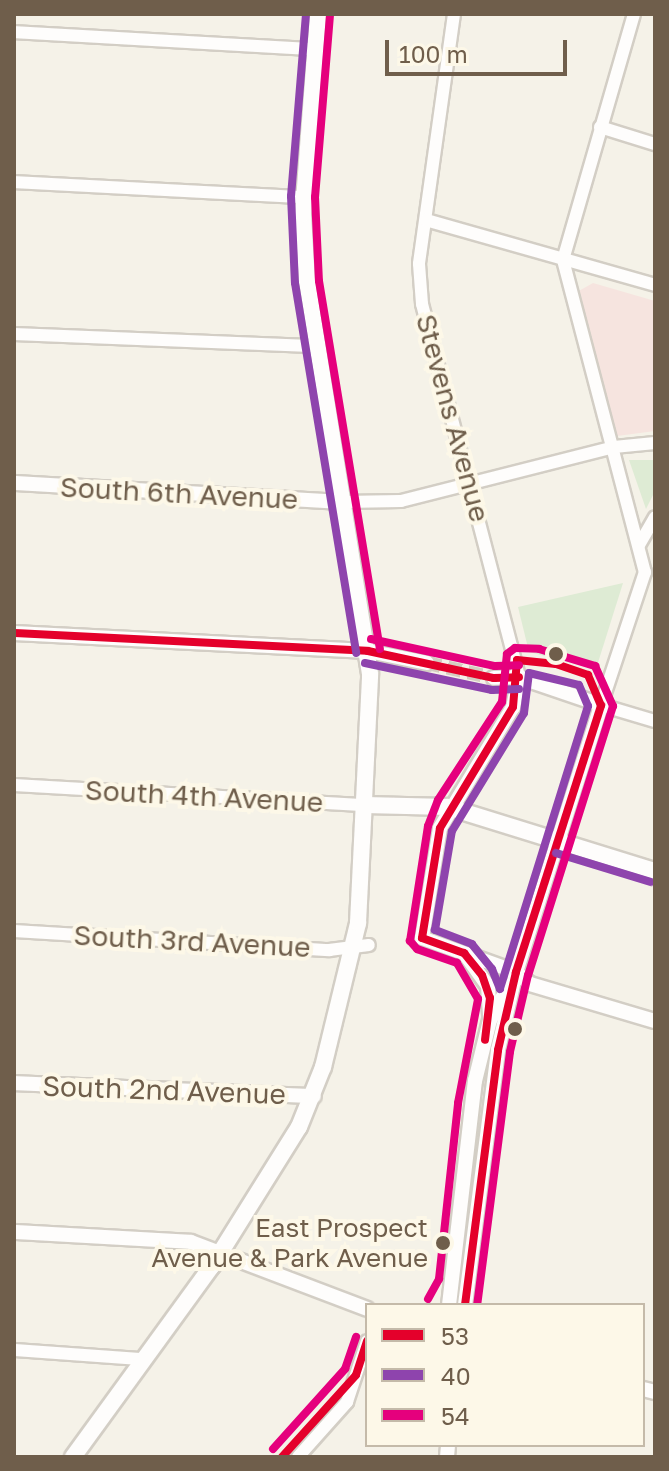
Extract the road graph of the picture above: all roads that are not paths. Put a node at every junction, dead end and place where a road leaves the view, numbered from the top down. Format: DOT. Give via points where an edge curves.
graph roads {
  1 [pos="318,14"];
  2 [pos="454,14"];
  3 [pos="634,14"];
  4 [pos="14,32"];
  5 [pos="313,49"];
  6 [pos="600,127"];
  7 [pos="655,144"];
  8 [pos="14,182"];
  9 [pos="303,197"];
  10 [pos="426,220"];
  11 [pos="563,260"];
  12 [pos="655,285"];
  13 [pos="14,334"];
  14 [pos="317,346"];
  15 [pos="655,443"];
  16 [pos="614,447"];
  17 [pos="470,481"];
  18 [pos="14,483"];
  19 [pos="351,502"];
  20 [pos="655,517"];
  21 [pos="639,545"];
  22 [pos="650,573"];
  23 [pos="14,633"];
  24 [pos="381,653"];
  25 [pos="420,661"];
  26 [pos="519,677"];
  27 [pos="494,678"];
  28 [pos="601,705"];
  29 [pos="655,721"];
  30 [pos="14,785"];
  31 [pos="380,806"];
  32 [pos="448,807"];
  33 [pos="560,842"];
  34 [pos="655,871"];
  35 [pos="14,931"];
  36 [pos="361,946"];
  37 [pos="464,953"];
  38 [pos="516,972"];
  39 [pos="490,1020"];
  40 [pos="655,1021"];
  41 [pos="14,1083"];
  42 [pos="314,1096"];
  43 [pos="473,1152"];
  44 [pos="14,1232"];
  45 [pos="221,1253"];
  46 [pos="451,1283"];
  47 [pos="439,1303"];
  48 [pos="449,1303"];
  49 [pos="465,1303"];
  50 [pos="365,1309"];
  51 [pos="365,1347"];
  52 [pos="14,1350"];
  53 [pos="141,1359"];
  54 [pos="73,1457"];
  55 [pos="298,1457"];
  1 -- 5 [label="main road"];
  2 -- 10 [label="street, Stevens Avenue"];
  3 -- 6 [label="street"];
  4 -- 5 [label="street"];
  5 -- 9 [label="main road"];
  6 -- 7 [label="street"];
  6 -- 11 [label="street"];
  8 -- 9 [label="street"];
  9 -- 14 [label="main road"];
  10 -- 11 [label="street"];
  10 -- 17 [label="street, Stevens Avenue" via="419,264 422,304"];
  11 -- 12 [label="street"];
  11 -- 16 [label="street"];
  13 -- 14 [label="street"];
  14 -- 19 [label="main road"];
  15 -- 16 [label="street"];
  16 -- 17 [label="street"];
  16 -- 21 [label="street"];
  17 -- 19 [label="street" via="391,501"];
  17 -- 26 [label="street, Stevens Avenue"];
  18 -- 19 [label="street, South 6th Avenue"];
  19 -- 24 [label="main road"];
  20 -- 21 [label="street"];
  21 -- 22 [label="street"];
  22 -- 28 [label="street"];
  23 -- 24 [label="street"];
  24 -- 25 [label="street"];
  24 -- 31 [label="main road"];
  26 -- 27 [label="street"];
  26 -- 28 [label="street"];
  26 -- 32 [label="street" via="513,707"];
  28 -- 29 [label="street"];
  28 -- 33 [label="street"];
  30 -- 31 [label="street, South 4th Avenue"];
  31 -- 32 [label="main road"];
  31 -- 36 [label="main road"];
  32 -- 33 [label="main road"];
  32 -- 37 [label="street" via="416,938"];
  33 -- 34 [label="main road"];
  33 -- 38 [label="street"];
  35 -- 36 [label="street, South 3rd Avenue" via="329,950"];
  36 -- 42 [label="main road"];
  37 -- 38 [label="street"];
  37 -- 39 [label="street" via="488,986"];
  38 -- 39 [label="street"];
  38 -- 40 [label="street" via="530,984"];
  38 -- 43 [label="street"];
  39 -- 43 [label="street" via="475,1081"];
  41 -- 42 [label="street, South 2nd Avenue"];
  42 -- 45 [label="main road"];
  43 -- 46 [label="street"];
  43 -- 49 [label="street"];
  44 -- 45 [label="street" via="191,1242"];
  45 -- 50 [label="street"];
  45 -- 53 [label="main road"];
  46 -- 47 [label="street"];
  46 -- 48 [label="street"];
  51 -- 55 [label="street" via="347,1402"];
  52 -- 53 [label="street"];
  53 -- 54 [label="main road"];
}
